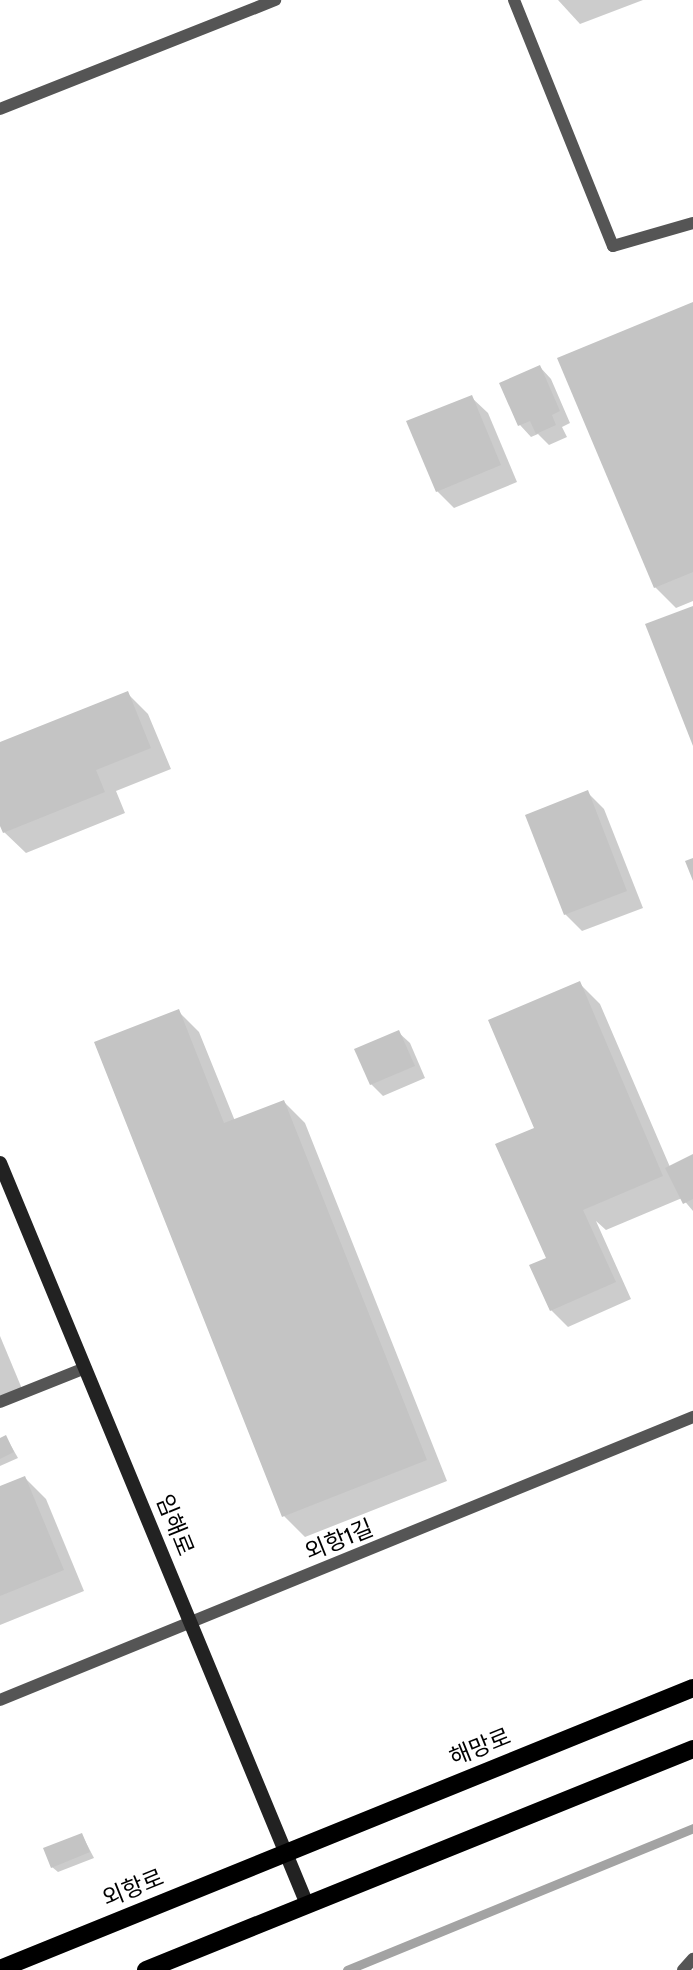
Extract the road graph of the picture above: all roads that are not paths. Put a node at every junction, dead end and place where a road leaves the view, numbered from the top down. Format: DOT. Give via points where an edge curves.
graph roads {
  1 [pos="275,0"];
  2 [pos="514,0"];
  3 [pos="0,109"];
  4 [pos="693,223"];
  5 [pos="2,1173"];
  6 [pos="85,1368"];
  7 [pos="0,1402"];
  8 [pos="693,1417"];
  9 [pos="191,1623"];
  10 [pos="693,1688"];
  11 [pos="0,1700"];
  12 [pos="693,1749"];
  13 [pos="285,1852"];
  14 [pos="307,1905"];
  15 [pos="693,1959"];
  16 [pos="0,1969"];
  17 [pos="146,1970"];
  18 [pos="683,1970"];
  1 -- 3 [label="lane"];
  2 -- 4 [label="lane" via="613,246"];
  5 -- 6 [label="street, 임해로"];
  6 -- 7 [label="lane"];
  6 -- 9 [label="street, 임해로"];
  8 -- 9 [label="lane, 외항1길"];
  9 -- 11 [label="lane, 외항1길"];
  9 -- 13 [label="street, 임해로"];
  10 -- 13 [label="main road, 해망로"];
  12 -- 14 [label="main road"];
  13 -- 14 [label="street, 임해로"];
  13 -- 16 [label="main road, 외항로"];
  14 -- 17 [label="main road"];
  15 -- 18 [label="lane"];
}
